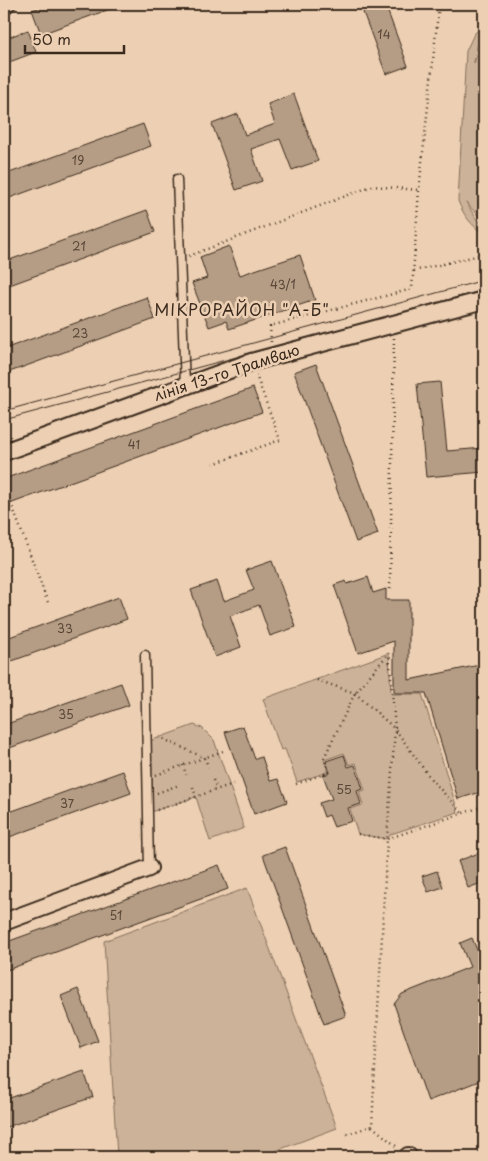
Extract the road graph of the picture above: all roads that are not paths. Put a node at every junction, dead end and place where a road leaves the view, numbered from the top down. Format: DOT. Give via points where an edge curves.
graph roads {
  1 [pos="12,4"];
  2 [pos="4,12"];
  3 [pos="178,179"];
  4 [pos="484,300"];
  5 [pos="185,386"];
  6 [pos="4,452"];
  7 [pos="146,655"];
  8 [pos="150,868"];
  9 [pos="4,922"];
  1 -- 2 [label="lane"];
  3 -- 5 [label="lane"];
  4 -- 5 [label="street, лінія 13-го Трамваю" via="272,356"];
  5 -- 6 [label="street, лінія 13-го Трамваю"];
  7 -- 8 [label="lane"];
  8 -- 9 [label="street"];
}
